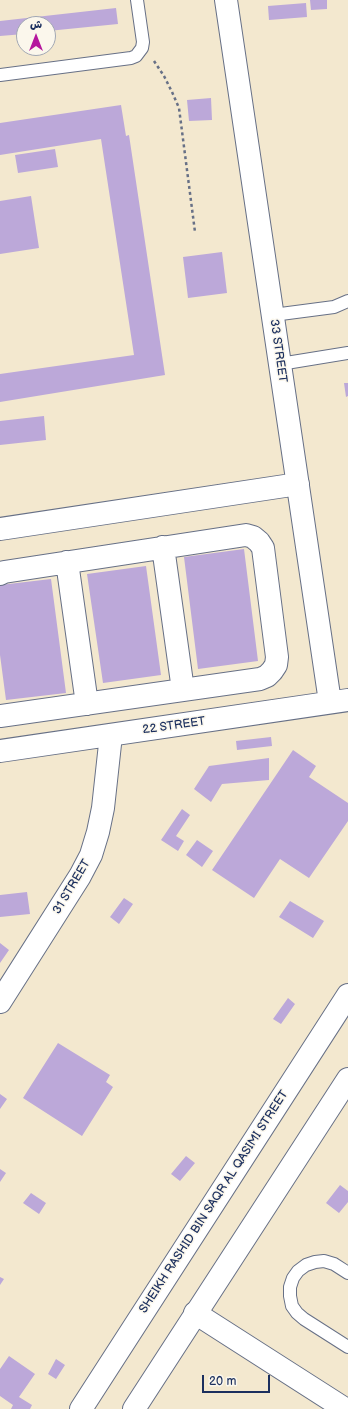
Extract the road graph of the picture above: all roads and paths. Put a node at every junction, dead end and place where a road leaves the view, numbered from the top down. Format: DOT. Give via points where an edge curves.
graph roads {
  1 [pos="137,0"];
  2 [pos="226,0"];
  3 [pos="142,48"];
  4 [pos="0,75"];
  5 [pos="195,232"];
  6 [pos="348,301"];
  7 [pos="273,315"];
  8 [pos="348,353"];
  9 [pos="280,364"];
  10 [pos="298,484"];
  11 [pos="0,529"];
  12 [pos="163,547"];
  13 [pos="67,562"];
  14 [pos="0,574"];
  15 [pos="183,690"];
  16 [pos="339,701"];
  17 [pos="87,704"];
  18 [pos="0,716"];
  19 [pos="0,721"];
  20 [pos="111,735"];
  21 [pos="2,751"];
  22 [pos="348,995"];
  23 [pos="0,1002"];
  24 [pos="348,1079"];
  25 [pos="348,1273"];
  26 [pos="195,1314"];
  27 [pos="348,1347"];
  28 [pos="81,1409"];
  29 [pos="134,1409"];
  30 [pos="345,1409"];
  1 -- 3 [label="lane"];
  2 -- 7 [label="street, 33 STREET"];
  3 -- 4 [label="lane" via="131,58"];
  3 -- 5 [label="path" via="164,76 178,108"];
  6 -- 7 [label="lane" via="334,307"];
  7 -- 9 [label="street, 33 STREET"];
  8 -- 9 [label="lane"];
  9 -- 10 [label="street, 33 STREET"];
  10 -- 11 [label="street"];
  10 -- 16 [label="street, 33 STREET"];
  12 -- 13 [label="street"];
  12 -- 15 [label="street"];
  12 -- 15 [label="street" via="246,535 254,537 259,542 264,555 276,657 272,671 260,679"];
  13 -- 14 [label="street"];
  13 -- 17 [label="street"];
  15 -- 17 [label="street"];
  16 -- 20 [label="street, 22 STREET"];
  17 -- 18 [label="street"];
  19 -- 21 [label="street"];
  20 -- 21 [label="street, 22 STREET"];
  20 -- 23 [label="street, 31 STREET" via="103,808 90,855 80,876"];
  22 -- 28 [label="street, SHEIKH RASHID BIN SAQR AL QASIMI STREET"];
  24 -- 26 [label="street"];
  25 -- 27 [label="lane" via="324,1261 310,1263 298,1271 290,1287 292,1306 297,1313"];
  26 -- 29 [label="street"];
  26 -- 30 [label="street"];
}
